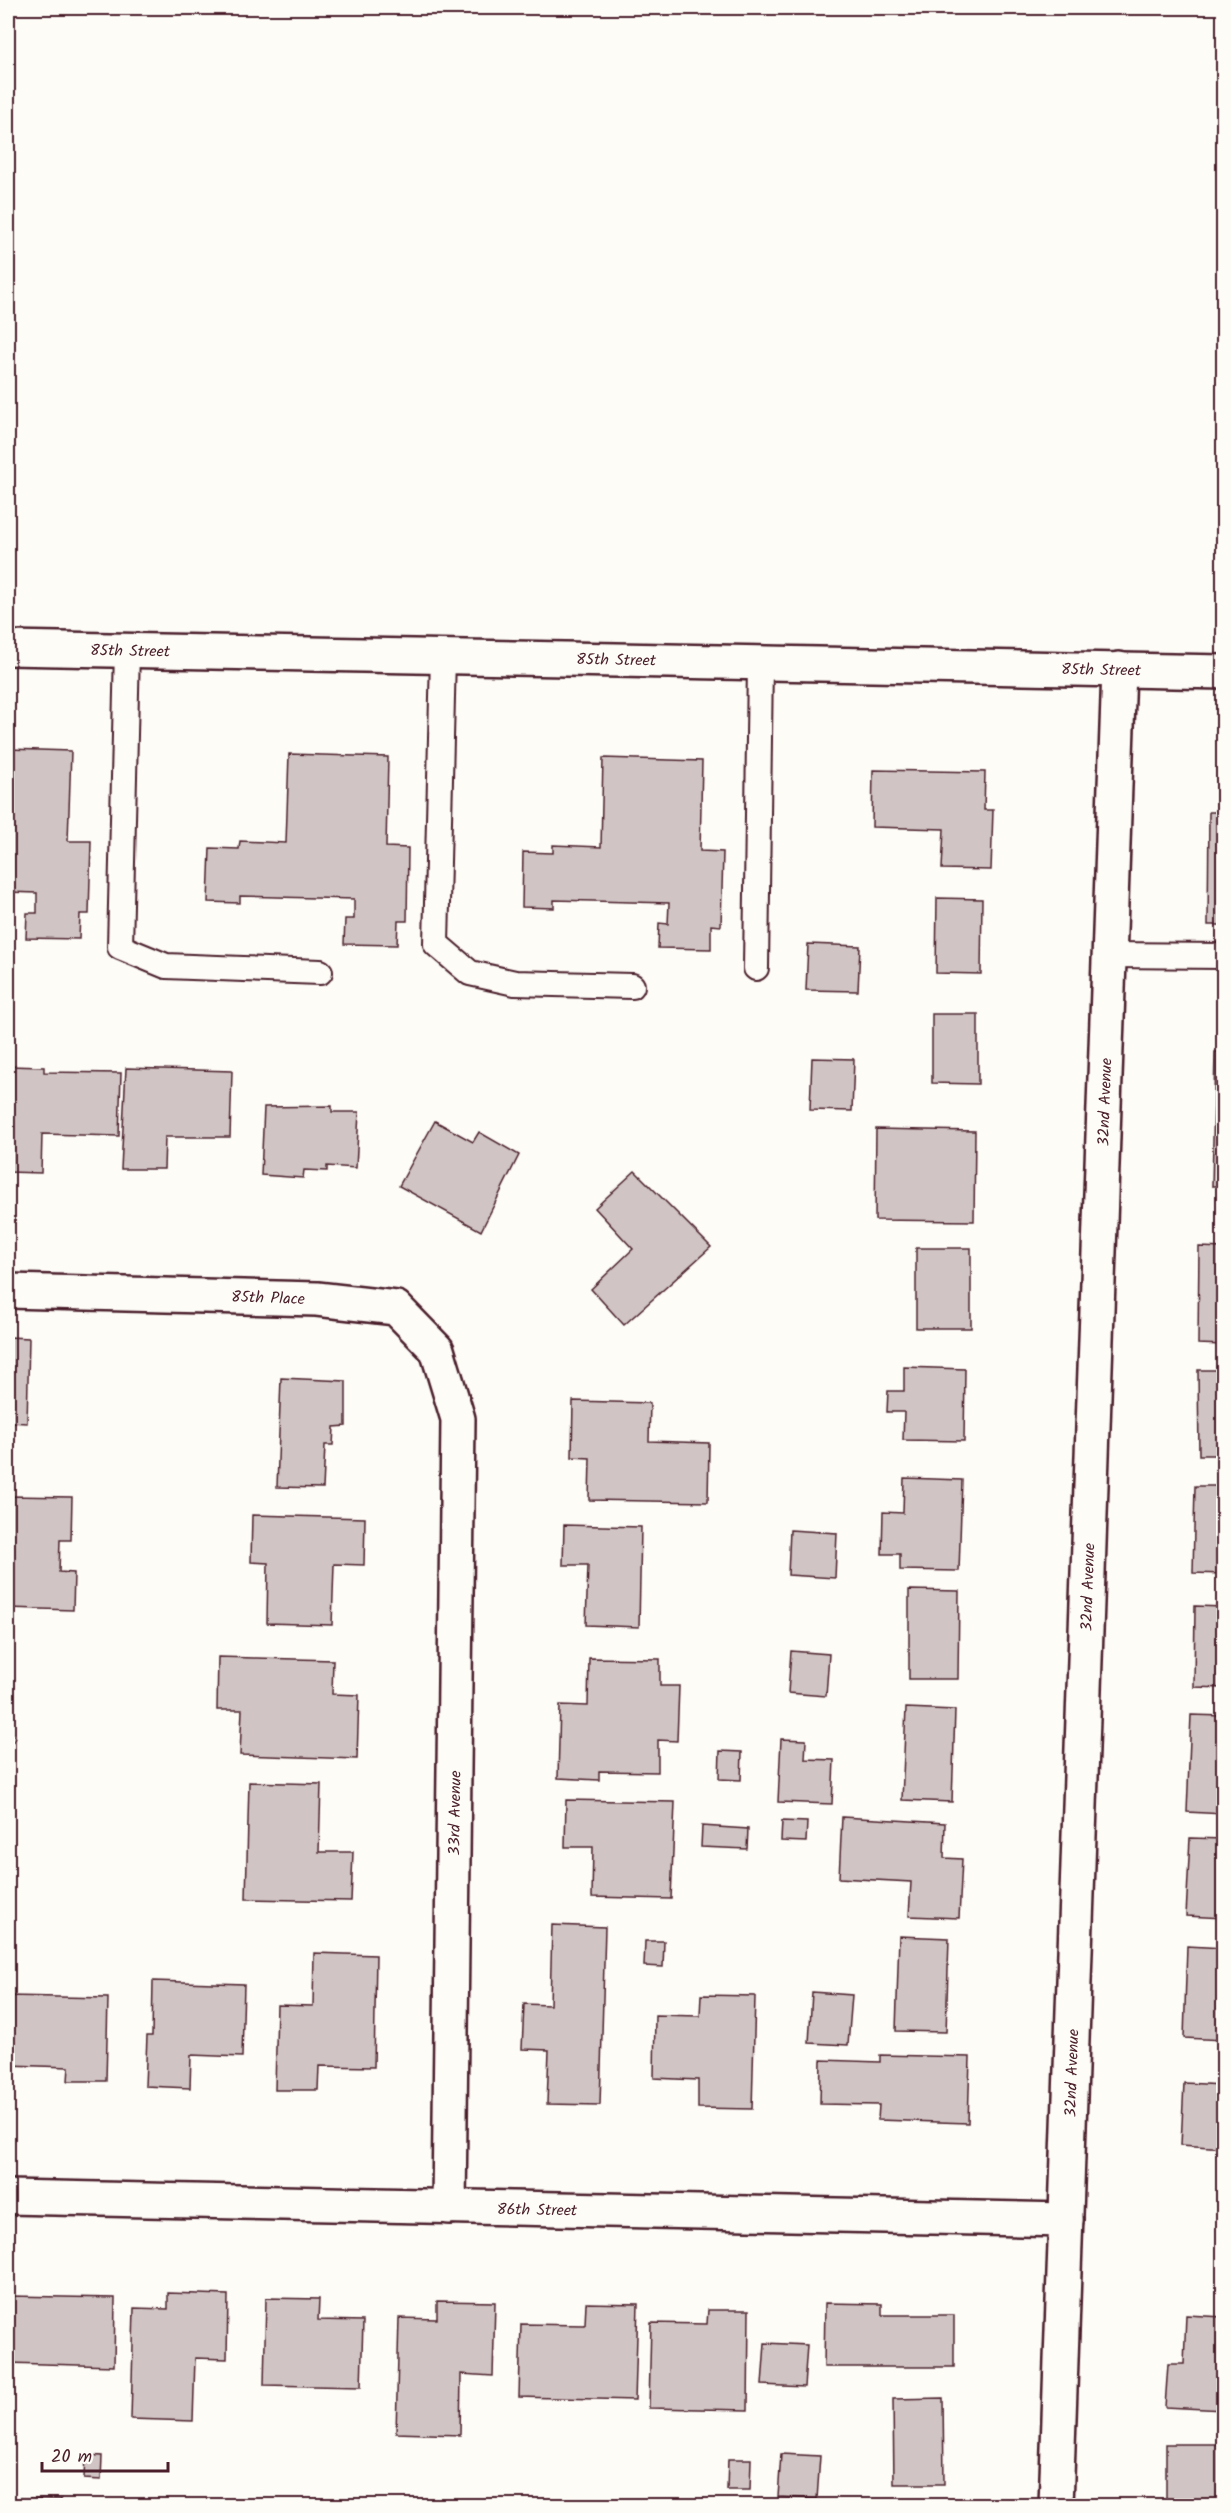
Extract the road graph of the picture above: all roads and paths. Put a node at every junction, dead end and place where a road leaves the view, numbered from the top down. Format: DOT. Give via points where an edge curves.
graph roads {
  1 [pos="8,648"];
  2 [pos="128,650"];
  3 [pos="443,656"];
  4 [pos="760,662"];
  5 [pos="1119,669"];
  6 [pos="1224,672"];
  7 [pos="1109,955"];
  8 [pos="1224,956"];
  9 [pos="756,968"];
  10 [pos="320,972"];
  11 [pos="632,986"];
  12 [pos="8,1290"];
  13 [pos="458,1419"];
  14 [pos="8,2197"];
  15 [pos="450,2207"];
  16 [pos="1066,2220"];
  17 [pos="1056,2505"];
  1 -- 2 [label="street, 85th Street"];
  2 -- 3 [label="street, 85th Street"];
  2 -- 10 [label="lane" via="120,947 166,966"];
  3 -- 4 [label="street, 85th Street"];
  3 -- 11 [label="lane" via="436,944 470,973 515,983"];
  4 -- 5 [label="street, 85th Street"];
  4 -- 9 [label="lane"];
  5 -- 6 [label="street, 85th Street"];
  5 -- 7 [label="street, 32nd Avenue"];
  7 -- 8 [label="lane"];
  7 -- 16 [label="street, 32nd Avenue"];
  12 -- 13 [label="street, 85th Place" via="316,1299 396,1308 437,1350"];
  13 -- 15 [label="street, 33rd Avenue"];
  14 -- 15 [label="street, 86th Street"];
  15 -- 16 [label="street, 86th Street"];
  16 -- 17 [label="street, 32nd Avenue"];
}
